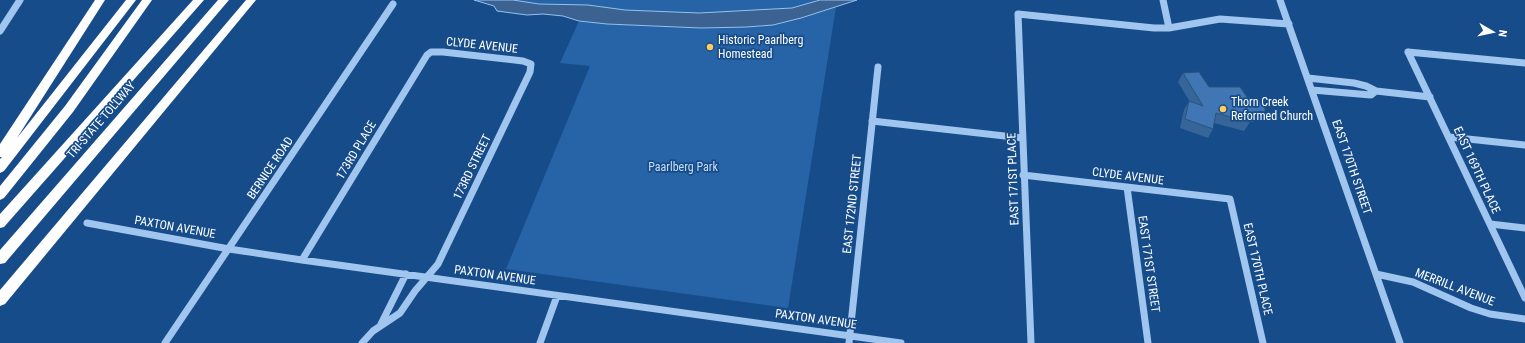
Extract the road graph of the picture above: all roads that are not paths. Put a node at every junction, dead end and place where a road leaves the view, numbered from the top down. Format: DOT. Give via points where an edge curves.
graph roads {
  1 [pos="20,0"];
  2 [pos="100,0"];
  3 [pos="131,0"];
  4 [pos="147,0"];
  5 [pos="200,0"];
  6 [pos="224,0"];
  7 [pos="241,0"];
  8 [pos="250,0"];
  9 [pos="1163,0"];
  10 [pos="1280,0"];
  11 [pos="393,4"];
  12 [pos="1289,24"];
  13 [pos="1169,28"];
  14 [pos="0,31"];
  15 [pos="431,52"];
  16 [pos="530,64"];
  17 [pos="1525,64"];
  18 [pos="878,67"];
  19 [pos="1308,78"];
  20 [pos="175,90"];
  21 [pos="1312,90"];
  22 [pos="1376,91"];
  23 [pos="1430,97"];
  24 [pos="872,121"];
  25 [pos="1449,137"];
  26 [pos="1022,138"];
  27 [pos="1525,144"];
  28 [pos="0,153"];
  29 [pos="0,168"];
  30 [pos="1023,175"];
  31 [pos="1127,187"];
  32 [pos="0,195"];
  33 [pos="1230,200"];
  34 [pos="0,223"];
  35 [pos="87,223"];
  36 [pos="1490,224"];
  37 [pos="1525,228"];
  38 [pos="229,249"];
  39 [pos="0,259"];
  40 [pos="302,260"];
  41 [pos="406,274"];
  42 [pos="1376,274"];
  43 [pos="427,277"];
  44 [pos="557,296"];
  45 [pos="1525,298"];
  46 [pos="0,300"];
  47 [pos="1525,319"];
  48 [pos="380,326"];
  49 [pos="849,339"];
  50 [pos="165,343"];
  51 [pos="362,343"];
  52 [pos="540,343"];
  53 [pos="901,343"];
  54 [pos="1031,343"];
  55 [pos="1148,343"];
  56 [pos="1263,343"];
  57 [pos="1400,343"];
  1 -- 14 [label="street"];
  2 -- 28 [label="highway"];
  3 -- 29 [label="highway"];
  4 -- 32 [label="highway" via="69,109"];
  5 -- 34 [label="highway, TRI-STATE TOLLWAY"];
  6 -- 39 [label="highway, TRI-STATE TOLLWAY"];
  7 -- 20 [label="highway" via="220,25"];
  8 -- 20 [label="highway"];
  9 -- 13 [label="street"];
  10 -- 12 [label="street, EAST 170TH STREET"];
  11 -- 38 [label="street, BERNICE ROAD"];
  12 -- 13 [label="street" via="1226,19"];
  12 -- 19 [label="street, EAST 170TH STREET"];
  13 -- 26 [label="street, EAST 171ST PLACE" via="1018,14"];
  15 -- 16 [label="street, CLYDE AVENUE" via="515,60"];
  15 -- 40 [label="street, 173RD PLACE" via="423,60"];
  16 -- 43 [label="street, 173RD STREET" via="530,72 438,264"];
  17 -- 23 [label="street, EAST 169TH PLACE" via="1408,52"];
  18 -- 24 [label="street, EAST 172ND STREET"];
  19 -- 21 [label="street, EAST 170TH STREET"];
  19 -- 22 [label="street" via="1354,83"];
  20 -- 46 [label="highway"];
  21 -- 22 [label="street" via="1371,96"];
  21 -- 42 [label="street, EAST 170TH STREET"];
  22 -- 23 [label="street"];
  23 -- 25 [label="street, EAST 169TH PLACE"];
  24 -- 26 [label="street"];
  24 -- 49 [label="street, EAST 172ND STREET"];
  25 -- 27 [label="street"];
  25 -- 36 [label="street, EAST 169TH PLACE"];
  26 -- 30 [label="street, EAST 171ST PLACE"];
  30 -- 31 [label="street, CLYDE AVENUE"];
  30 -- 54 [label="street, EAST 171ST PLACE"];
  31 -- 33 [label="street, CLYDE AVENUE"];
  31 -- 55 [label="street, EAST 171ST STREET"];
  33 -- 56 [label="street, EAST 170TH PLACE"];
  35 -- 38 [label="street, PAXTON AVENUE"];
  36 -- 37 [label="street"];
  36 -- 45 [label="street, EAST 169TH PLACE"];
  38 -- 40 [label="street, PAXTON AVENUE"];
  38 -- 50 [label="street, BERNICE ROAD"];
  40 -- 41 [label="street, PAXTON AVENUE"];
  41 -- 43 [label="street, PAXTON AVENUE"];
  41 -- 48 [label="street"];
  42 -- 47 [label="street, MERRILL AVENUE" via="1413,282 1483,312"];
  42 -- 57 [label="street, EAST 170TH STREET"];
  43 -- 44 [label="street, PAXTON AVENUE"];
  43 -- 48 [label="street, 173RD STREET" via="400,313"];
  44 -- 49 [label="street, PAXTON AVENUE"];
  44 -- 52 [label="street"];
  48 -- 51 [label="street"];
  49 -- 53 [label="street, PAXTON AVENUE"];
}
